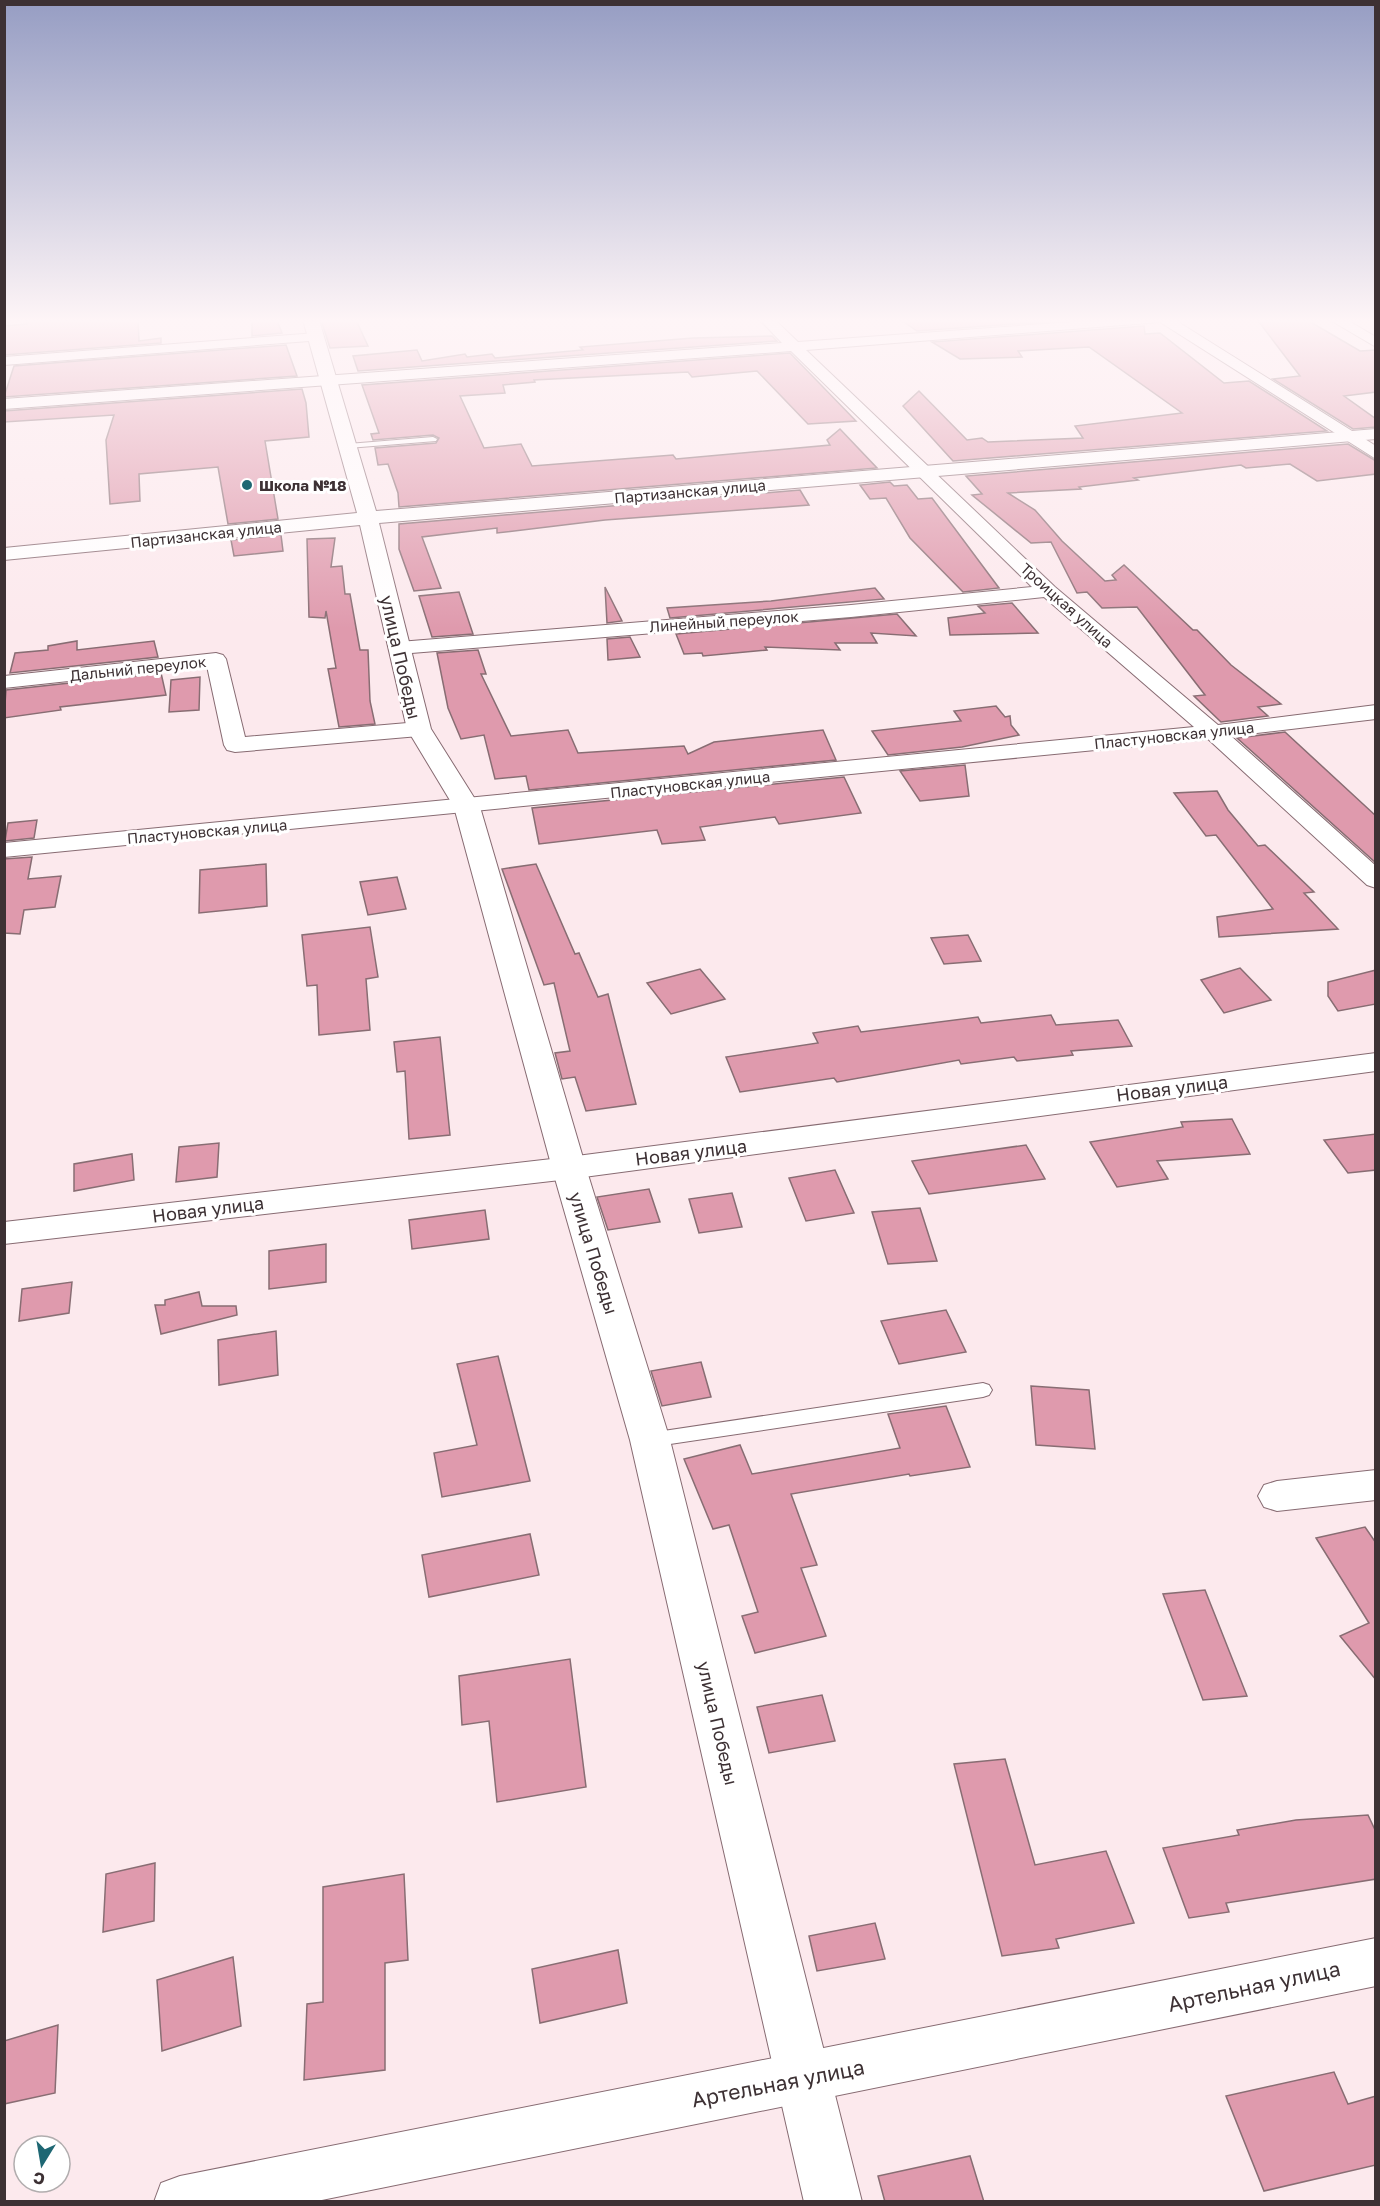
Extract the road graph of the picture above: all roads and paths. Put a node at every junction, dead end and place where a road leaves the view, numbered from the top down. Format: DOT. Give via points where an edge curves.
graph roads {
  1 [pos="342,423"];
  2 [pos="872,423"];
  3 [pos="1327,423"];
  4 [pos="1376,434"];
  5 [pos="1349,437"];
  6 [pos="433,439"];
  7 [pos="348,446"];
  8 [pos="1376,454"];
  9 [pos="923,472"];
  10 [pos="368,518"];
  11 [pos="4,554"];
  12 [pos="1048,591"];
  13 [pos="399,648"];
  14 [pos="4,682"];
  15 [pos="1376,712"];
  16 [pos="419,729"];
  17 [pos="1213,732"];
  18 [pos="467,807"];
  19 [pos="4,850"];
  20 [pos="1376,880"];
  21 [pos="1376,1062"];
  22 [pos="569,1168"];
  23 [pos="4,1233"];
  24 [pos="983,1390"];
  25 [pos="651,1440"];
  26 [pos="1376,1485"];
  27 [pos="1277,1496"];
  28 [pos="1376,1962"];
  29 [pos="802,2078"];
  30 [pos="180,2202"];
  31 [pos="833,2202"];
  1 -- 7 [label="street, улица Победы"];
  2 -- 9 [label="street, Троицкая улица"];
  3 -- 5 [label="street"];
  4 -- 5 [label="street, Партизанская улица"];
  5 -- 8 [label="street"];
  5 -- 9 [label="street, Партизанская улица"];
  6 -- 7 [label="lane"];
  7 -- 10 [label="street, улица Победы"];
  9 -- 10 [label="street, Партизанская улица"];
  9 -- 12 [label="street, Троицкая улица"];
  10 -- 11 [label="street, Партизанская улица"];
  10 -- 13 [label="street, улица Победы"];
  12 -- 13 [label="street, Линейный переулок"];
  12 -- 17 [label="street, Троицкая улица"];
  13 -- 16 [label="street, улица Победы"];
  14 -- 16 [label="street, Дальний переулок" via="216,659 235,745"];
  15 -- 17 [label="street, Пластуновская улица"];
  16 -- 18 [label="street, улица Победы"];
  17 -- 18 [label="street, Пластуновская улица"];
  17 -- 20 [label="street, Троицкая улица"];
  18 -- 19 [label="street, Пластуновская улица"];
  18 -- 22 [label="street, улица Победы"];
  21 -- 22 [label="street, Новая улица"];
  22 -- 23 [label="street, Новая улица"];
  22 -- 25 [label="street, улица Победы"];
  24 -- 25 [label="lane"];
  25 -- 29 [label="street, улица Победы"];
  26 -- 27 [label="street"];
  28 -- 29 [label="street, Артельная улица"];
  29 -- 30 [label="street, Артельная улица"];
  29 -- 31 [label="street, улица Победы"];
}
